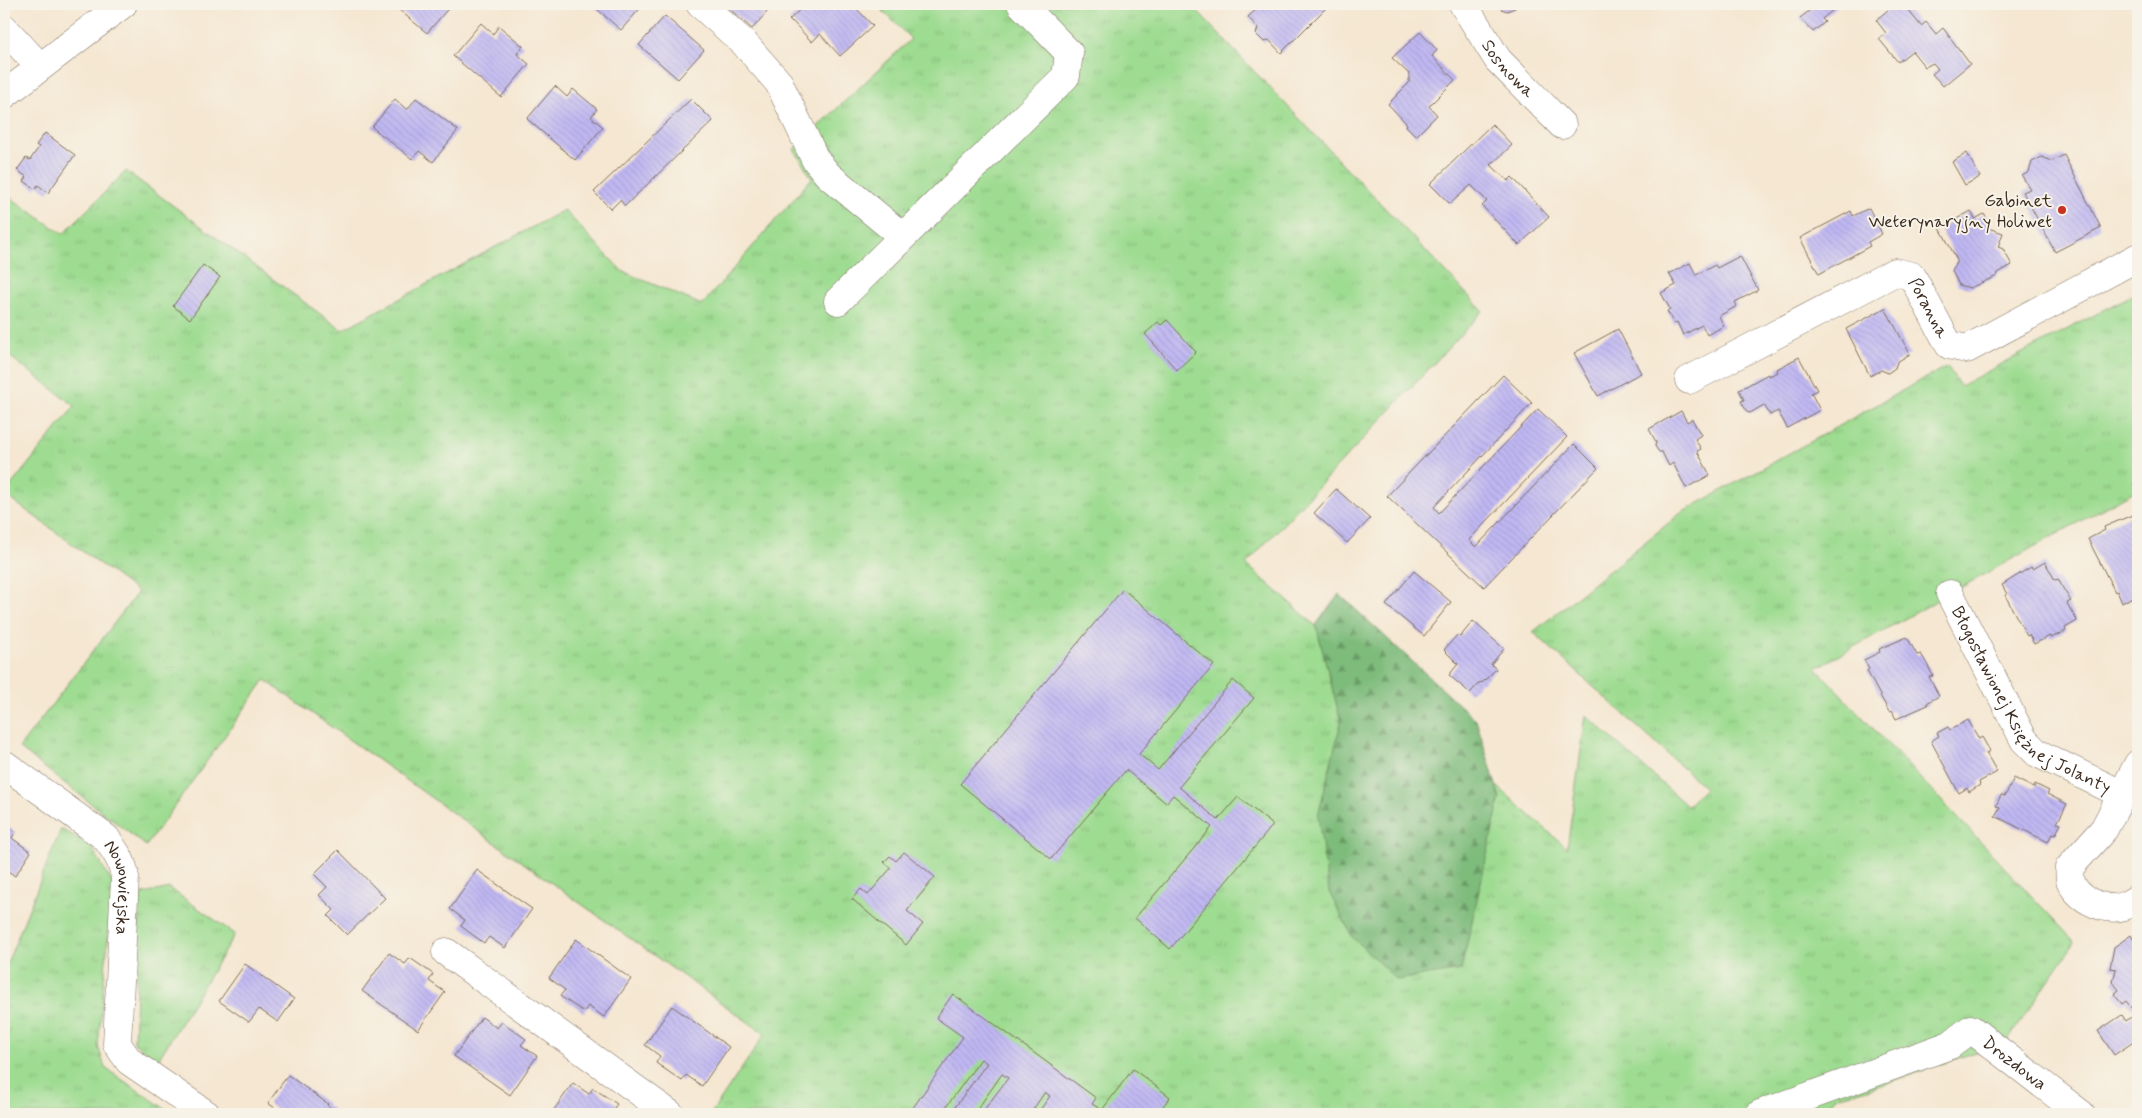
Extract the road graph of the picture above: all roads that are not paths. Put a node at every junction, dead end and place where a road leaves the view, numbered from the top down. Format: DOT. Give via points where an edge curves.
graph roads {
  1 [pos="123,4"];
  2 [pos="700,4"];
  3 [pos="1021,4"];
  4 [pos="1463,4"];
  5 [pos="4,28"];
  6 [pos="39,66"];
  7 [pos="4,95"];
  8 [pos="1562,126"];
  9 [pos="902,236"];
  10 [pos="2138,257"];
  11 [pos="838,301"];
  12 [pos="1689,380"];
  13 [pos="1950,594"];
  14 [pos="4,764"];
  15 [pos="2138,764"];
  16 [pos="2123,795"];
  17 [pos="2138,898"];
  18 [pos="446,952"];
  19 [pos="206,1114"];
  20 [pos="670,1114"];
  21 [pos="1760,1114"];
  22 [pos="2082,1114"];
  1 -- 6 [label="street"];
  2 -- 9 [label="street" via="744,43 779,83 816,159 828,175"];
  3 -- 9 [label="street" via="1069,53 1066,76"];
  4 -- 8 [label="street, Sosnowa" via="1498,60"];
  5 -- 6 [label="street"];
  6 -- 7 [label="street"];
  9 -- 11 [label="street"];
  10 -- 12 [label="street, Poranna" via="1968,349 1949,345 1912,276 1895,272"];
  13 -- 16 [label="street, Błogosławionej Księżnej Jolanty" via="2024,740 2036,753"];
  14 -- 19 [label="street, Nowowiejska" via="106,838 118,854 125,877 117,1044 129,1061"];
  15 -- 16 [label="street, Błogosławionej Księżnej Jolanty"];
  16 -- 17 [label="street, Błogosławionej Księżnej Jolanty" via="2104,828 2069,868 2070,880 2079,893 2100,905 2121,907"];
  18 -- 20 [label="street"];
  21 -- 22 [label="street, Drozdowa" via="1950,1045 1971,1028"];
}
